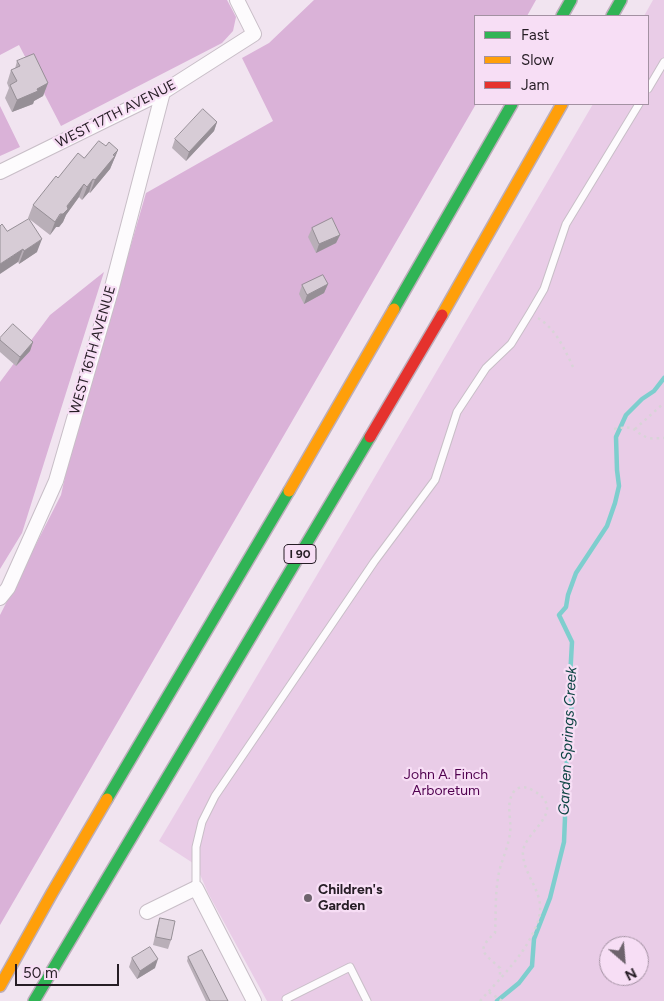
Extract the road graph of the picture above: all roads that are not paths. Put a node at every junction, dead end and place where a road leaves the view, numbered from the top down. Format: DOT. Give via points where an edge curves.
graph roads {
  1 [pos="237,0"];
  2 [pos="571,0"];
  3 [pos="621,0"];
  4 [pos="563,15"];
  5 [pos="613,15"];
  6 [pos="664,62"];
  7 [pos="649,87"];
  8 [pos="163,92"];
  9 [pos="511,105"];
  10 [pos="561,105"];
  11 [pos="638,105"];
  12 [pos="0,172"];
  13 [pos="0,598"];
  14 [pos="196,888"];
  15 [pos="148,912"];
  16 [pos="0,986"];
  17 [pos="34,1001"];
  18 [pos="254,1001"];
  19 [pos="287,1001"];
  20 [pos="367,1001"];
  1 -- 8 [label="street, WEST 17TH AVENUE" via="254,34"];
  2 -- 4 [label="highway"];
  3 -- 5 [label="highway"];
  6 -- 7 [label="lane"];
  8 -- 12 [label="street, WEST 17TH AVENUE"];
  8 -- 13 [label="street, WEST 16TH AVENUE" via="56,481 8,588"];
  9 -- 16 [label="highway"];
  10 -- 17 [label="highway, I 90" via="454,295"];
  11 -- 14 [label="lane" via="566,224 544,289 530,313 511,344 486,368 457,412 435,480 374,562 215,796 202,822 196,846"];
  14 -- 15 [label="street"];
  14 -- 18 [label="street"];
  19 -- 20 [label="lane" via="350,967"];
}
